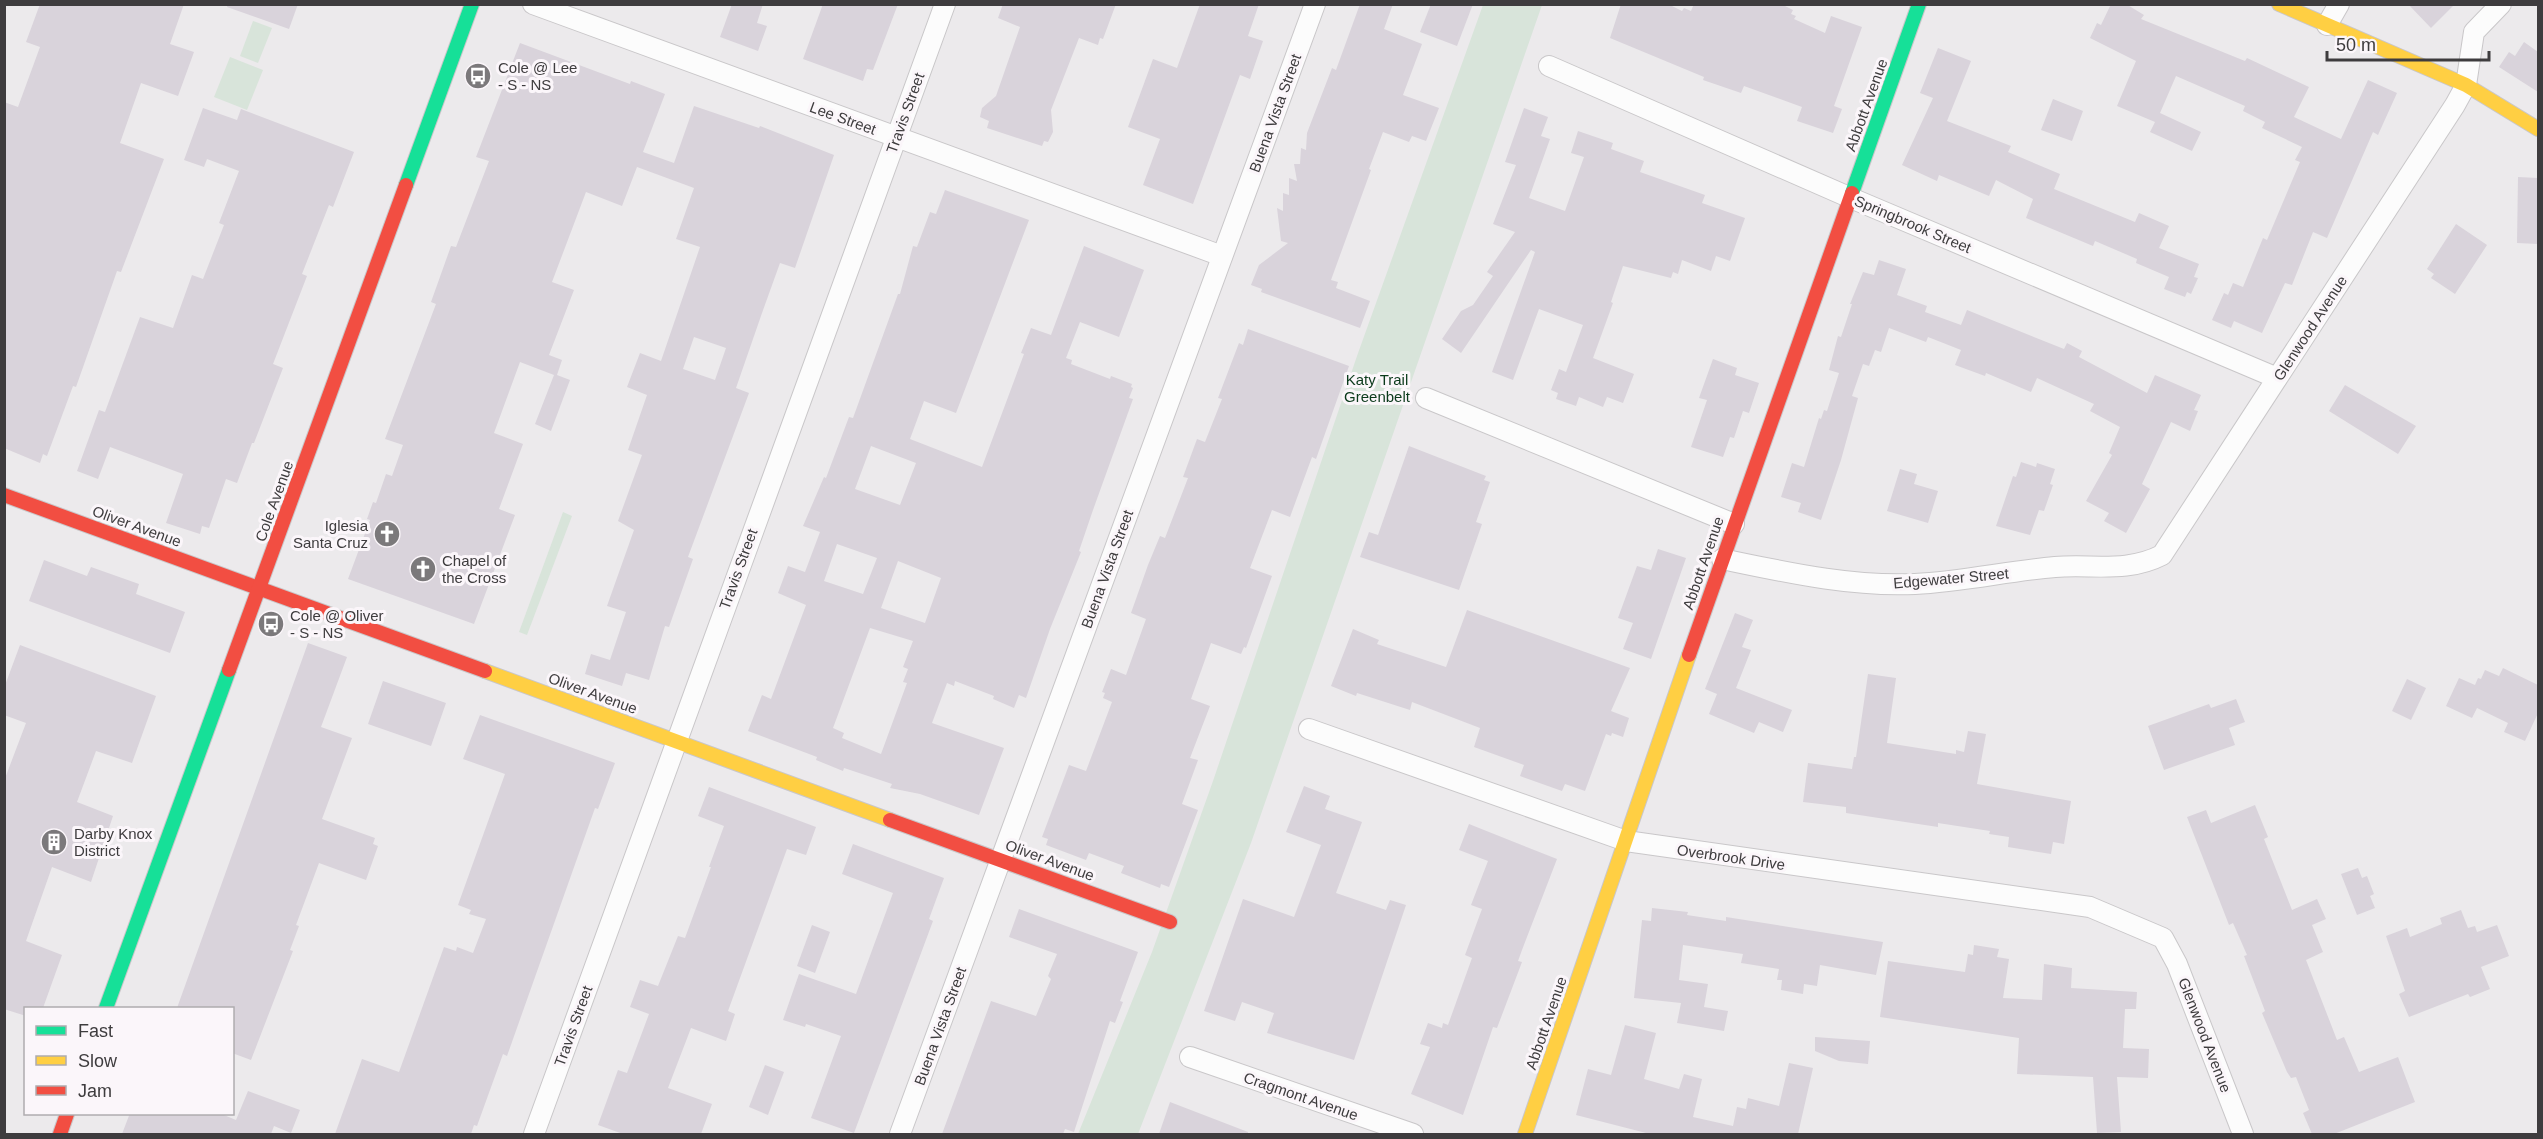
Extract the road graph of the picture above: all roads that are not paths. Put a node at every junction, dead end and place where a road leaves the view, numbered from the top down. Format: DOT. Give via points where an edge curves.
graph roads {
  1 [pos="472,4"];
  2 [pos="532,4"];
  3 [pos="945,4"];
  4 [pos="1315,4"];
  5 [pos="1919,4"];
  6 [pos="2279,4"];
  7 [pos="2339,4"];
  8 [pos="2501,4"];
  9 [pos="2327,25"];
  10 [pos="1549,66"];
  11 [pos="2466,85"];
  12 [pos="2538,129"];
  13 [pos="896,137"];
  14 [pos="1851,198"];
  15 [pos="1222,256"];
  16 [pos="2277,378"];
  17 [pos="1426,398"];
  18 [pos="4,495"];
  19 [pos="1734,524"];
  20 [pos="1722,559"];
  21 [pos="2146,563"];
  22 [pos="260,589"];
  23 [pos="1309,729"];
  24 [pos="675,741"];
  25 [pos="1626,842"];
  26 [pos="1001,860"];
  27 [pos="1170,922"];
  28 [pos="2163,938"];
  29 [pos="106,1007"];
  30 [pos="1190,1057"];
  31 [pos="66,1115"];
  32 [pos="60,1134"];
  33 [pos="534,1134"];
  34 [pos="900,1134"];
  35 [pos="1413,1134"];
  36 [pos="1524,1134"];
  37 [pos="2243,1134"];
  1 -- 22 [label="street, Cole Avenue"];
  2 -- 13 [label="street, Lee Street"];
  3 -- 13 [label="street, Travis Street"];
  4 -- 15 [label="street, Buena Vista Street"];
  5 -- 14 [label="street, Abbott Avenue"];
  6 -- 9 [label="street"];
  7 -- 9 [label="street"];
  8 -- 11 [label="street" via="2474,32"];
  9 -- 11 [label="street"];
  10 -- 14 [label="street, Springbrook Street"];
  11 -- 12 [label="street"];
  11 -- 16 [label="street, Glenwood Avenue"];
  13 -- 15 [label="street, Lee Street"];
  13 -- 24 [label="street, Travis Street"];
  14 -- 16 [label="street, Springbrook Street"];
  14 -- 19 [label="street, Abbott Avenue"];
  15 -- 26 [label="street, Buena Vista Street"];
  16 -- 21 [label="street, Glenwood Avenue" via="2162,555"];
  17 -- 19 [label="street"];
  18 -- 22 [label="street, Oliver Avenue"];
  19 -- 20 [label="street, Abbott Avenue"];
  20 -- 21 [label="street, Edgewater Street" via="1851,583 1916,584 2056,567"];
  20 -- 25 [label="street, Abbott Avenue"];
  22 -- 24 [label="street, Oliver Avenue"];
  22 -- 29 [label="street, Cole Avenue"];
  23 -- 25 [label="street, Overbrook Drive"];
  24 -- 26 [label="street, Oliver Avenue"];
  24 -- 33 [label="street, Travis Street"];
  25 -- 28 [label="street, Overbrook Drive" via="2090,907"];
  25 -- 36 [label="street, Abbott Avenue"];
  26 -- 27 [label="street, Oliver Avenue"];
  26 -- 34 [label="street, Buena Vista Street"];
  28 -- 37 [label="street, Glenwood Avenue" via="2177,964"];
  30 -- 35 [label="street, Cragmont Avenue"];
  31 -- 32 [label="street"];
}
